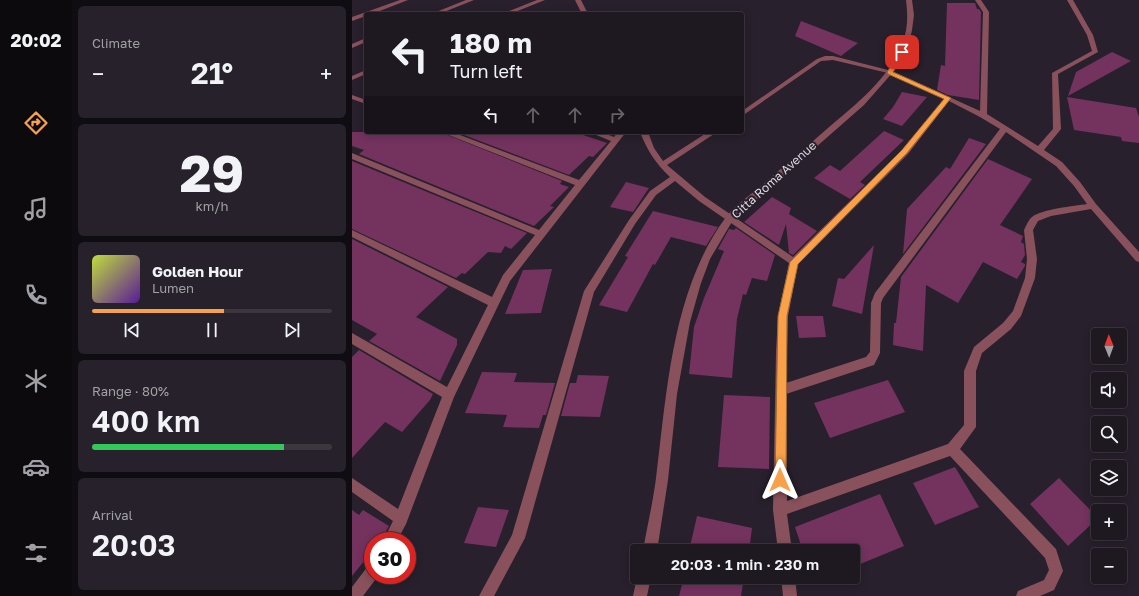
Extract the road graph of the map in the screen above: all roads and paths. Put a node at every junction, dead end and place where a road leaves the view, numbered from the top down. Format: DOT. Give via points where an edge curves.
graph roads {
  1 [pos="406,0"];
  2 [pos="471,0"];
  3 [pos="542,0"];
  4 [pos="578,0"];
  5 [pos="909,0"];
  6 [pos="978,0"];
  7 [pos="1070,0"];
  8 [pos="372,12"];
  9 [pos="439,12"];
  10 [pos="510,12"];
  11 [pos="584,12"];
  12 [pos="364,15"];
  13 [pos="352,19"];
  14 [pos="364,41"];
  15 [pos="352,46"];
  16 [pos="890,72"];
  17 [pos="364,73"];
  18 [pos="352,78"];
  19 [pos="352,97"];
  20 [pos="948,98"];
  21 [pos="364,101"];
  22 [pos="744,113"];
  23 [pos="983,115"];
  24 [pos="1005,128"];
  25 [pos="450,134"];
  26 [pos="606,134"];
  27 [pos="645,134"];
  28 [pos="710,134"];
  29 [pos="619,136"];
  30 [pos="1039,150"];
  31 [pos="352,156"];
  32 [pos="662,165"];
  33 [pos="675,177"];
  34 [pos="582,184"];
  35 [pos="1093,206"];
  36 [pos="730,218"];
  37 [pos="352,233"];
  38 [pos="541,234"];
  39 [pos="1139,258"];
  40 [pos="794,262"];
  41 [pos="494,303"];
  42 [pos="352,338"];
  43 [pos="781,390"];
  44 [pos="450,395"];
  45 [pos="952,449"];
  46 [pos="352,484"];
  47 [pos="780,510"];
  48 [pos="401,519"];
  49 [pos="394,532"];
  50 [pos="651,544"];
  51 [pos="784,544"];
  52 [pos="364,583"];
  53 [pos="643,584"];
  54 [pos="789,584"];
  55 [pos="354,596"];
  56 [pos="486,596"];
  57 [pos="640,596"];
  58 [pos="790,596"];
  59 [pos="1023,596"];
  1 -- 8 [label="street"];
  2 -- 9 [label="street"];
  3 -- 10 [label="street"];
  4 -- 11 [label="street"];
  5 -- 16 [label="street, Citta Roma Avenue" via="909,30 899,59"];
  6 -- 23 [label="street" via="986,12"];
  7 -- 30 [label="street" via="1090,35 1095,52 1055,74 1057,129"];
  12 -- 13 [label="street"];
  14 -- 15 [label="street"];
  16 -- 20 [label="street"];
  16 -- 22 [label="street" via="825,58"];
  16 -- 36 [label="street, Citta Roma Avenue" via="856,107"];
  17 -- 18 [label="street"];
  19 -- 21 [label="street"];
  20 -- 23 [label="street"];
  20 -- 40 [label="street" via="905,152"];
  23 -- 24 [label="street"];
  24 -- 30 [label="street"];
  24 -- 43 [label="street" via="878,296 875,353 870,361"];
  25 -- 34 [label="street"];
  26 -- 29 [label="street"];
  27 -- 32 [label="street" via="650,148"];
  28 -- 32 [label="street"];
  29 -- 34 [label="street"];
  30 -- 35 [label="street" via="1059,164"];
  31 -- 38 [label="street"];
  32 -- 33 [label="street"];
  33 -- 36 [label="street"];
  33 -- 56 [label="street" via="653,193 589,291 518,538"];
  34 -- 38 [label="street"];
  35 -- 39 [label="street"];
  35 -- 45 [label="street" via="1050,213 1035,219 1028,230 1032,258 1030,278 1017,313 978,350 970,371 970,426"];
  36 -- 40 [label="street"];
  36 -- 50 [label="street, Citta Roma Avenue" via="706,258 685,322 671,394 662,480"];
  37 -- 41 [label="street"];
  38 -- 41 [label="street" via="506,278"];
  40 -- 43 [label="street" via="783,316"];
  41 -- 44 [label="street"];
  42 -- 44 [label="street"];
  43 -- 47 [label="street"];
  44 -- 48 [label="street"];
  45 -- 47 [label="street"];
  45 -- 59 [label="street" via="1051,554 1056,571 1049,584"];
  46 -- 48 [label="street"];
  47 -- 51 [label="street"];
  48 -- 49 [label="street"];
  52 -- 55 [label="street"];
  53 -- 57 [label="street"];
  54 -- 58 [label="street"];
}
